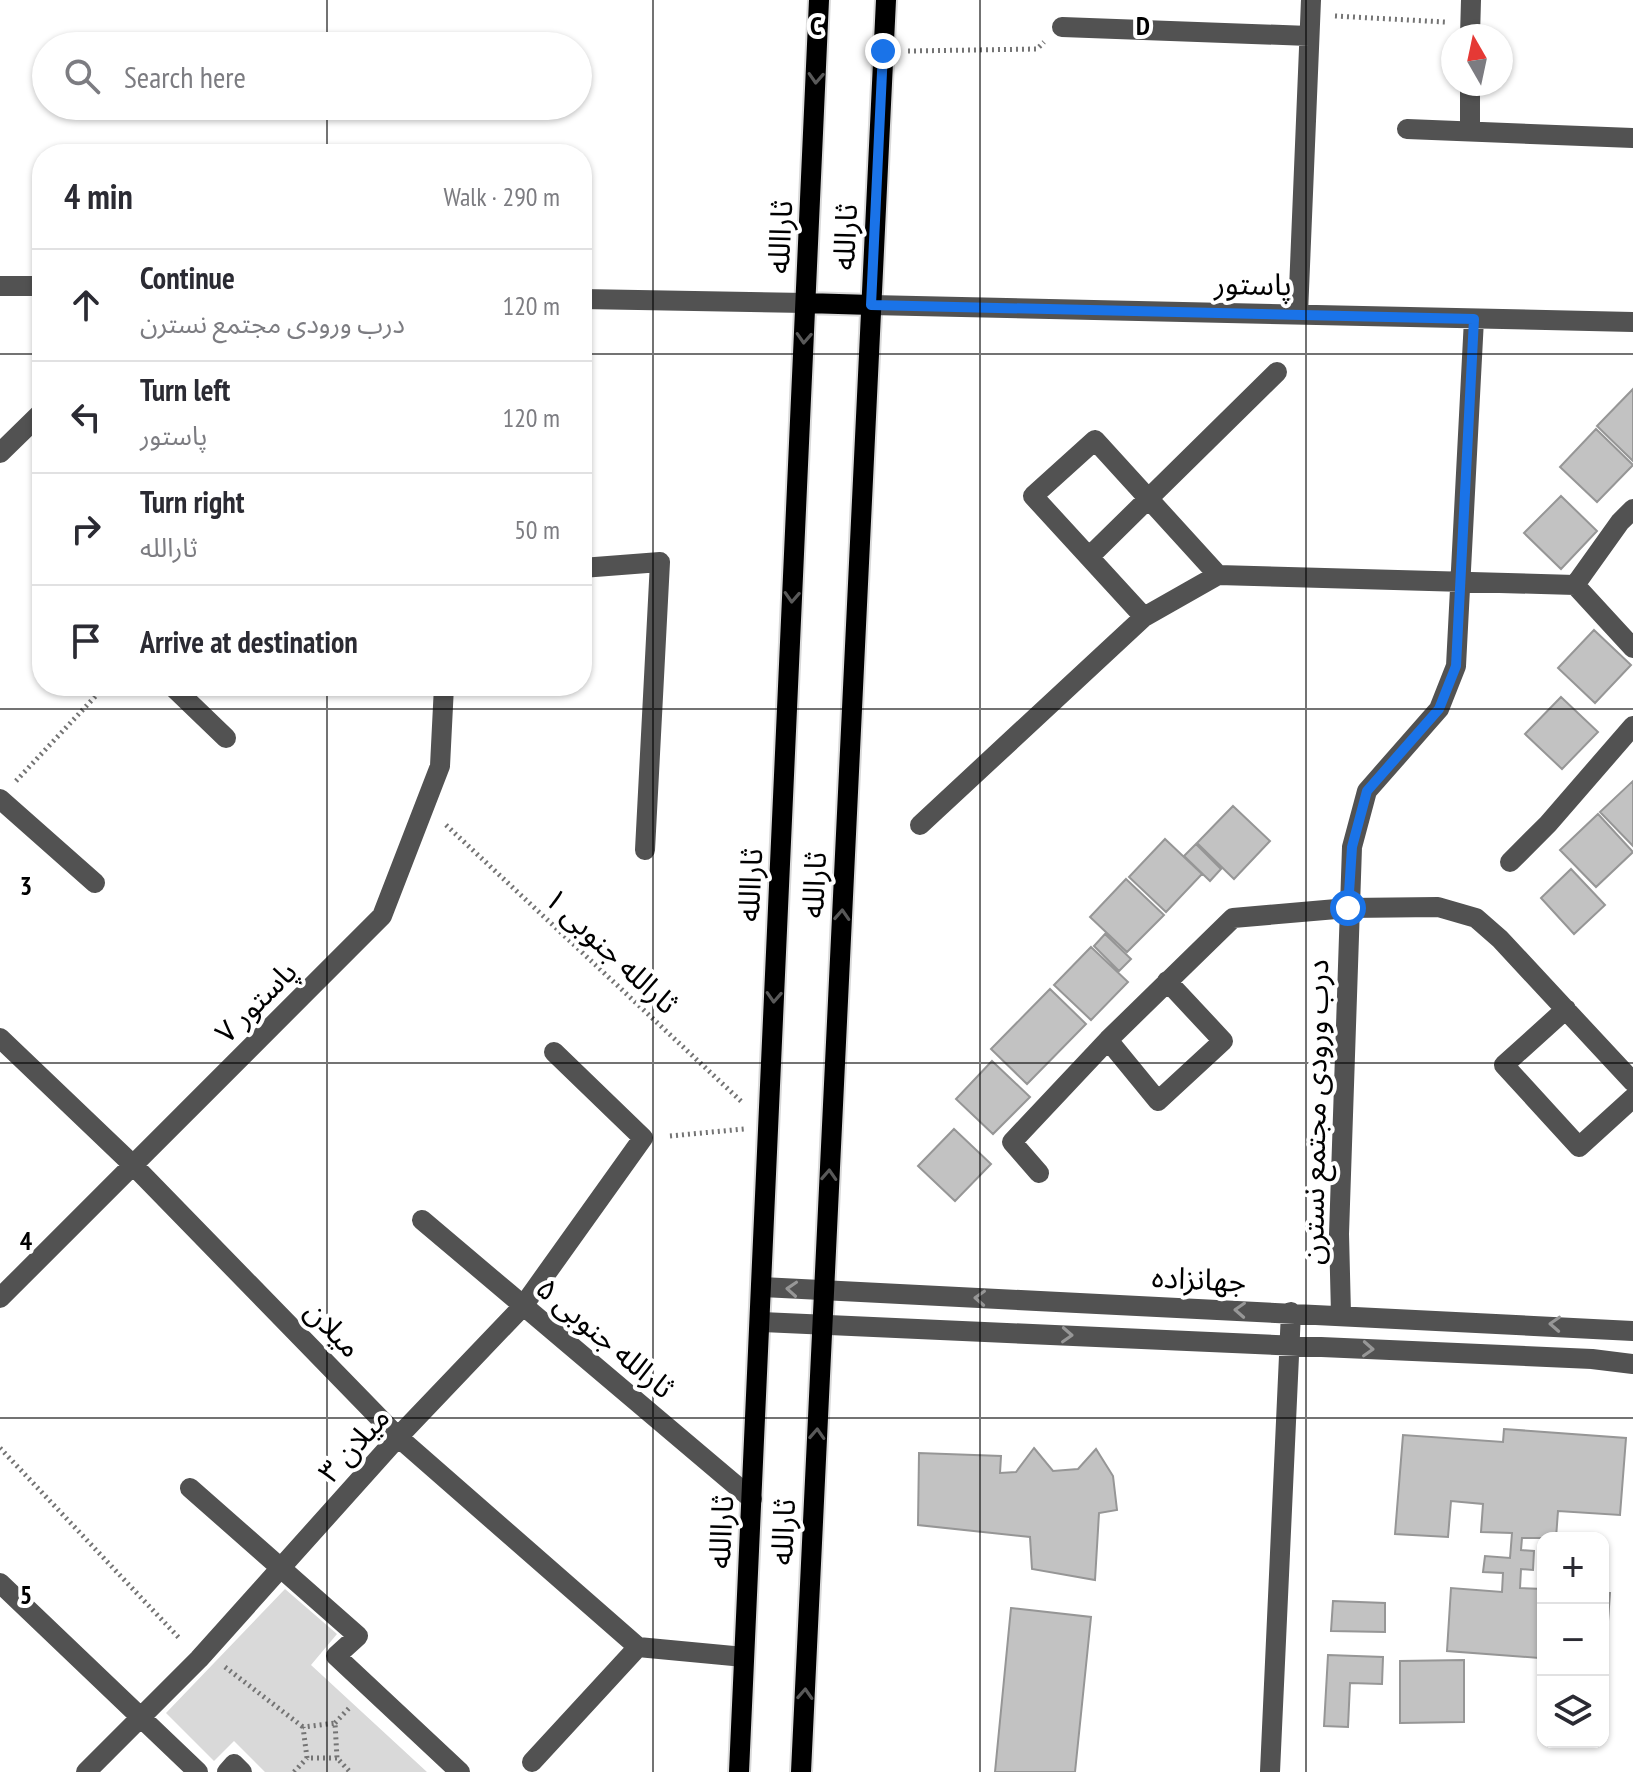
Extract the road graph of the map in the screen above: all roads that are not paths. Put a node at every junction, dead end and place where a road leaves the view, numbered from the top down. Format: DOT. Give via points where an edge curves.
graph roads {
  1 [pos="819,0"];
  2 [pos="886,0"];
  3 [pos="1471,0"];
  4 [pos="1310,8"];
  5 [pos="1470,24"];
  6 [pos="1062,27"];
  7 [pos="1309,36"];
  8 [pos="1470,96"];
  9 [pos="1407,129"];
  10 [pos="1470,131"];
  11 [pos="1633,138"];
  12 [pos="0,286"];
  13 [pos="32,286"];
  14 [pos="592,299"];
  15 [pos="806,303"];
  16 [pos="871,305"];
  17 [pos="1298,314"];
  18 [pos="1474,319"];
  19 [pos="1633,322"];
  20 [pos="1277,372"];
  21 [pos="32,422"];
  22 [pos="0,453"];
  23 [pos="1149,499"];
  24 [pos="1629,522"];
  25 [pos="1089,557"];
  26 [pos="592,567"];
  27 [pos="1218,575"];
  28 [pos="1460,582"];
  29 [pos="1575,585"];
  30 [pos="1144,617"];
  31 [pos="1633,648"];
  32 [pos="182,696"];
  33 [pos="444,696"];
  34 [pos="1633,726"];
  35 [pos="226,738"];
  36 [pos="1,798"];
  37 [pos="920,825"];
  38 [pos="645,850"];
  39 [pos="1510,862"];
  40 [pos="95,883"];
  41 [pos="1348,908"];
  42 [pos="1167,981"];
  43 [pos="1566,1009"];
  44 [pos="0,1038"];
  45 [pos="1108,1040"];
  46 [pos="554,1052"];
  47 [pos="1633,1082"];
  48 [pos="1633,1098"];
  49 [pos="133,1165"];
  50 [pos="1039,1173"];
  51 [pos="422,1220"];
  52 [pos="761,1287"];
  53 [pos="823,1291"];
  54 [pos="884,1294"];
  55 [pos="0,1298"];
  56 [pos="523,1306"];
  57 [pos="1291,1312"];
  58 [pos="1341,1314"];
  59 [pos="760,1322"];
  60 [pos="822,1324"];
  61 [pos="884,1327"];
  62 [pos="1633,1331"];
  63 [pos="1290,1345"];
  64 [pos="1633,1364"];
  65 [pos="398,1437"];
  66 [pos="190,1488"];
  67 [pos="752,1499"];
  68 [pos="281,1568"];
  69 [pos="0,1583"];
  70 [pos="638,1647"];
  71 [pos="744,1657"];
  72 [pos="140,1719"];
  73 [pos="532,1762"];
  74 [pos="86,1772"];
  75 [pos="198,1772"];
  76 [pos="227,1772"];
  77 [pos="242,1772"];
  78 [pos="460,1772"];
  79 [pos="739,1772"];
  80 [pos="801,1772"];
  81 [pos="1270,1772"];
  1 -- 15 [label="main road, ثاراالله, one-way"];
  2 -- 16 [label="main road, ثارالله"];
  3 -- 5 [label="street"];
  4 -- 7 [label="street"];
  6 -- 7 [label="street"];
  7 -- 17 [label="street"];
  8 -- 10 [label="street"];
  9 -- 10 [label="street"];
  10 -- 11 [label="street"];
  12 -- 13 [label="street"];
  14 -- 15 [label="street"];
  15 -- 16 [label="main road"];
  15 -- 52 [label="main road, ثاراالله, one-way"];
  16 -- 17 [label="street, پاستور"];
  53 -- 16 [label="main road, ثارالله, one-way"];
  17 -- 18 [label="street, پاستور"];
  18 -- 19 [label="street, پاستور"];
  18 -- 28 [label="street, درب ورودی مجتمع نسترن"];
  20 -- 23 [label="street"];
  21 -- 22 [label="street"];
  23 -- 25 [label="street"];
  23 -- 25 [label="street" via="1095,440 1033,496"];
  23 -- 27 [label="street"];
  24 -- 29 [label="street"];
  25 -- 30 [label="street"];
  26 -- 38 [label="street" via="660,562"];
  27 -- 28 [label="street"];
  27 -- 30 [label="street"];
  28 -- 29 [label="street"];
  28 -- 41 [label="street, درب ورودی مجتمع نسترن" via="1456,666 1439,709 1367,791 1352,847"];
  29 -- 31 [label="street"];
  30 -- 37 [label="street"];
  32 -- 35 [label="street"];
  33 -- 49 [label="street, پاستور ۷" via="440,766 382,916"];
  34 -- 39 [label="street"];
  36 -- 40 [label="street"];
  41 -- 42 [label="street" via="1233,918"];
  41 -- 43 [label="street" via="1438,907 1476,918"];
  41 -- 58 [label="street, درب ورودی مجتمع نسترن"];
  42 -- 45 [label="street"];
  42 -- 45 [label="street" via="1223,1041 1158,1101"];
  43 -- 47 [label="street"];
  43 -- 48 [label="street" via="1504,1065 1579,1147"];
  44 -- 49 [label="street, میلان"];
  45 -- 50 [label="street" via="1012,1142"];
  46 -- 56 [label="street, میلان ۳" via="643,1138"];
  49 -- 55 [label="street, پاستور ۷"];
  49 -- 65 [label="street, میلان"];
  51 -- 56 [label="street, ثارالله جنوبی ۵"];
  53 -- 52 [label="street, جهانزاده, one-way"];
  52 -- 59 [label="main road, ثاراالله"];
  53 -- 54 [label="street, جهانزاده"];
  53 -- 60 [label="main road, ثارالله"];
  57 -- 54 [label="street, جهانزاده, one-way"];
  54 -- 61 [label="street"];
  56 -- 65 [label="street, میلان ۳"];
  56 -- 67 [label="street, ثارالله جنوبی ۵"];
  57 -- 58 [label="street, جهانزاده"];
  57 -- 63 [label="street"];
  62 -- 58 [label="street, جهانزاده, one-way"];
  59 -- 60 [label="street, جهانزاده"];
  59 -- 67 [label="main road, ثاراالله"];
  60 -- 61 [label="street, جهانزاده"];
  80 -- 60 [label="main road, ثارالله, one-way"];
  61 -- 63 [label="street, جهانزاده, one-way"];
  63 -- 64 [label="street, جهانزاده, one-way"];
  63 -- 81 [label="street"];
  65 -- 68 [label="street, میلان ۳"];
  65 -- 70 [label="street, میلان"];
  66 -- 68 [label="street"];
  67 -- 71 [label="main road, ثاراالله"];
  68 -- 72 [label="street, میلان ۳"];
  68 -- 78 [label="street" via="358,1636 336,1656"];
  69 -- 72 [label="street"];
  70 -- 71 [label="street"];
  70 -- 73 [label="street"];
  71 -- 79 [label="main road, ثاراالله"];
  72 -- 74 [label="street, میلان ۳"];
  72 -- 75 [label="street"];
  76 -- 77 [label="street" via="234,1764"];
}
